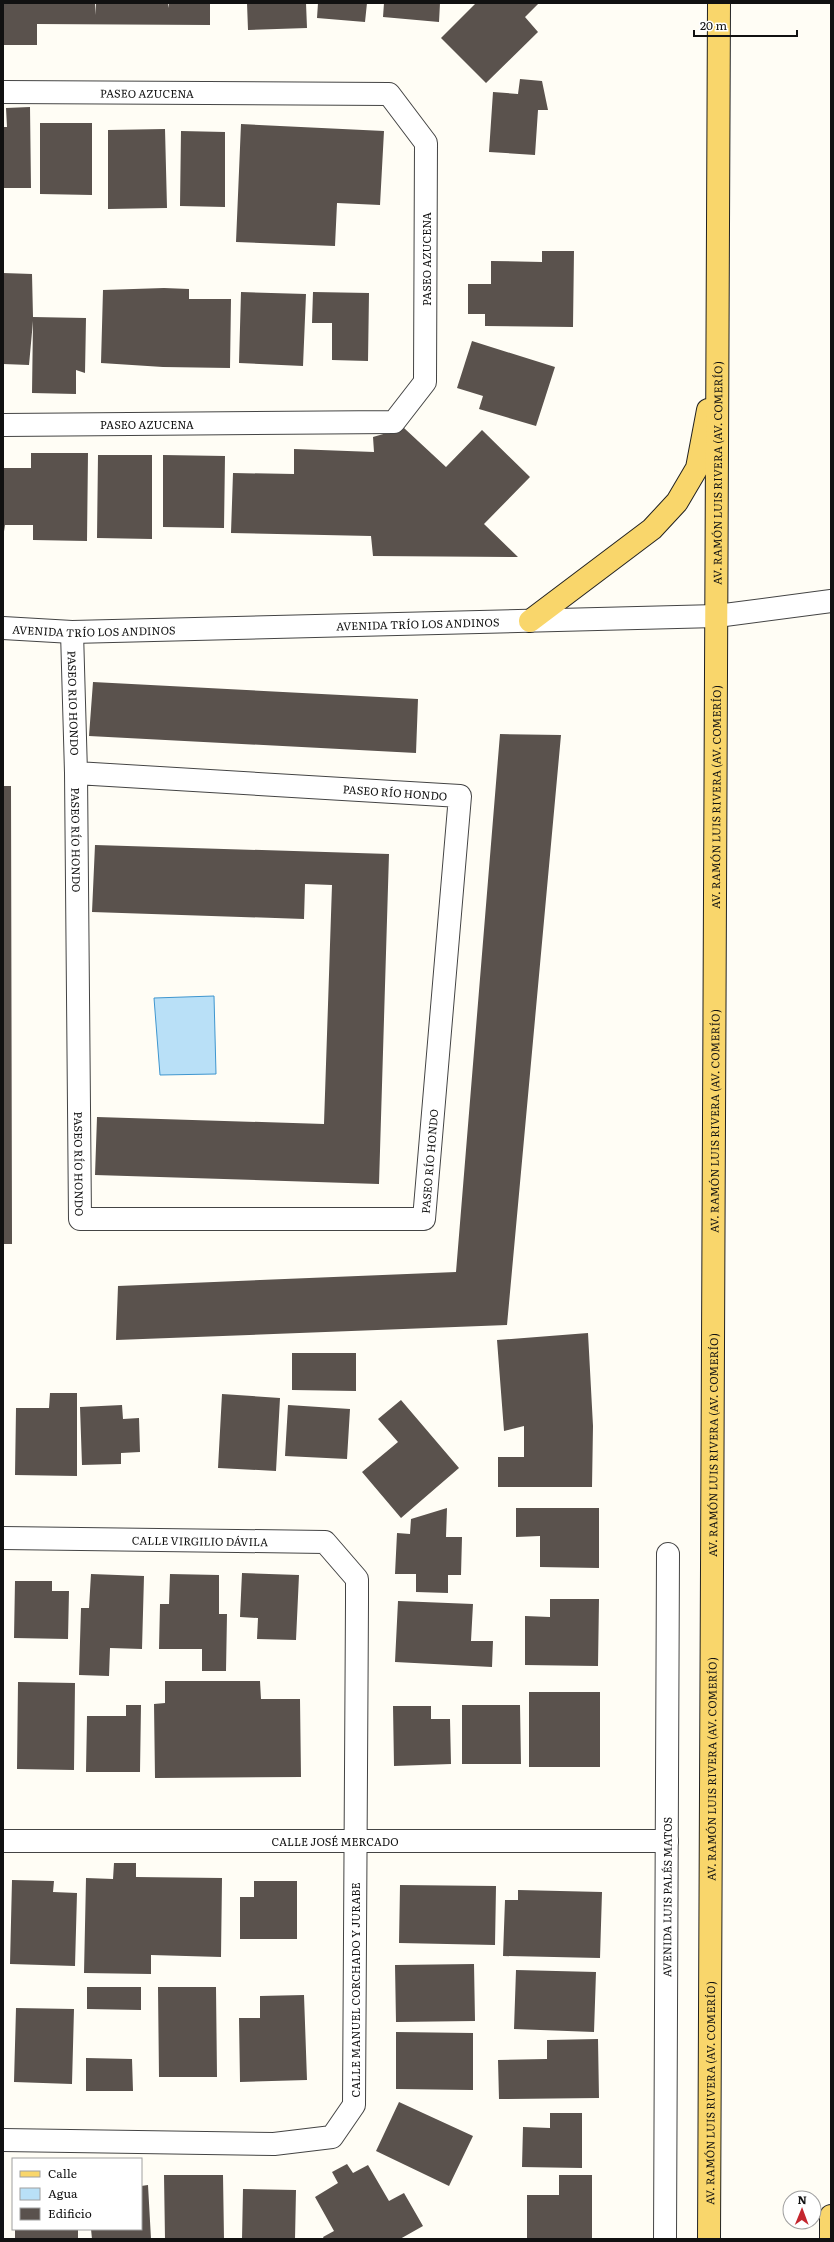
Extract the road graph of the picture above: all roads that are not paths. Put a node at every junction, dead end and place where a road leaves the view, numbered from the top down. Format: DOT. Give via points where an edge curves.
graph roads {
  1 [pos="719,3"];
  2 [pos="3,92"];
  3 [pos="718,356"];
  4 [pos="3,425"];
  5 [pos="831,601"];
  6 [pos="717,616"];
  7 [pos="530,621"];
  8 [pos="3,628"];
  9 [pos="72,632"];
  10 [pos="76,773"];
  11 [pos="3,1538"];
  12 [pos="668,1554"];
  13 [pos="357,1602"];
  14 [pos="3,1841"];
  15 [pos="667,1841"];
  16 [pos="355,1842"];
  17 [pos="3,2140"];
  18 [pos="831,2216"];
  19 [pos="665,2239"];
  20 [pos="709,2239"];
  21 [pos="831,2239"];
  1 -- 3 [label="main road, AV. RAMÓN LUIS RIVERA (AV. COMERÍO)"];
  2 -- 4 [label="street, PASEO AZUCENA" via="388,94 426,143 425,382 394,422"];
  3 -- 6 [label="main road, AV. RAMÓN LUIS RIVERA (AV. COMERÍO)"];
  3 -- 7 [label="main road" via="697,468 677,502 652,529"];
  5 -- 6 [label="street, AVENIDA TRÍO LOS ANDINOS"];
  6 -- 7 [label="street, AVENIDA TRÍO LOS ANDINOS"];
  6 -- 20 [label="main road, AV. RAMÓN LUIS RIVERA (AV. COMERÍO)"];
  7 -- 9 [label="street, AVENIDA TRÍO LOS ANDINOS"];
  8 -- 9 [label="street, AVENIDA TRÍO LOS ANDINOS"];
  9 -- 10 [label="street, PASEO RIO HONDO"];
  10 -- 10 [label="street, PASEO RÍO HONDO" via="80,1219 424,1219 460,796"];
  11 -- 13 [label="street, CALLE VIRGILIO DÁVILA" via="325,1542 357,1579"];
  12 -- 15 [label="street, AVENIDA LUIS PALÉS MATOS"];
  13 -- 16 [label="street, CALLE MANUEL CORCHADO Y JURABE"];
  14 -- 16 [label="street, CALLE JOSÉ MERCADO"];
  15 -- 16 [label="street, CALLE JOSÉ MERCADO"];
  15 -- 19 [label="street, AVENIDA LUIS PALÉS MATOS"];
  16 -- 17 [label="street, CALLE MANUEL CORCHADO Y JURABE" via="354,2105 332,2137 274,2144"];
  18 -- 21 [label="main road"];
}
